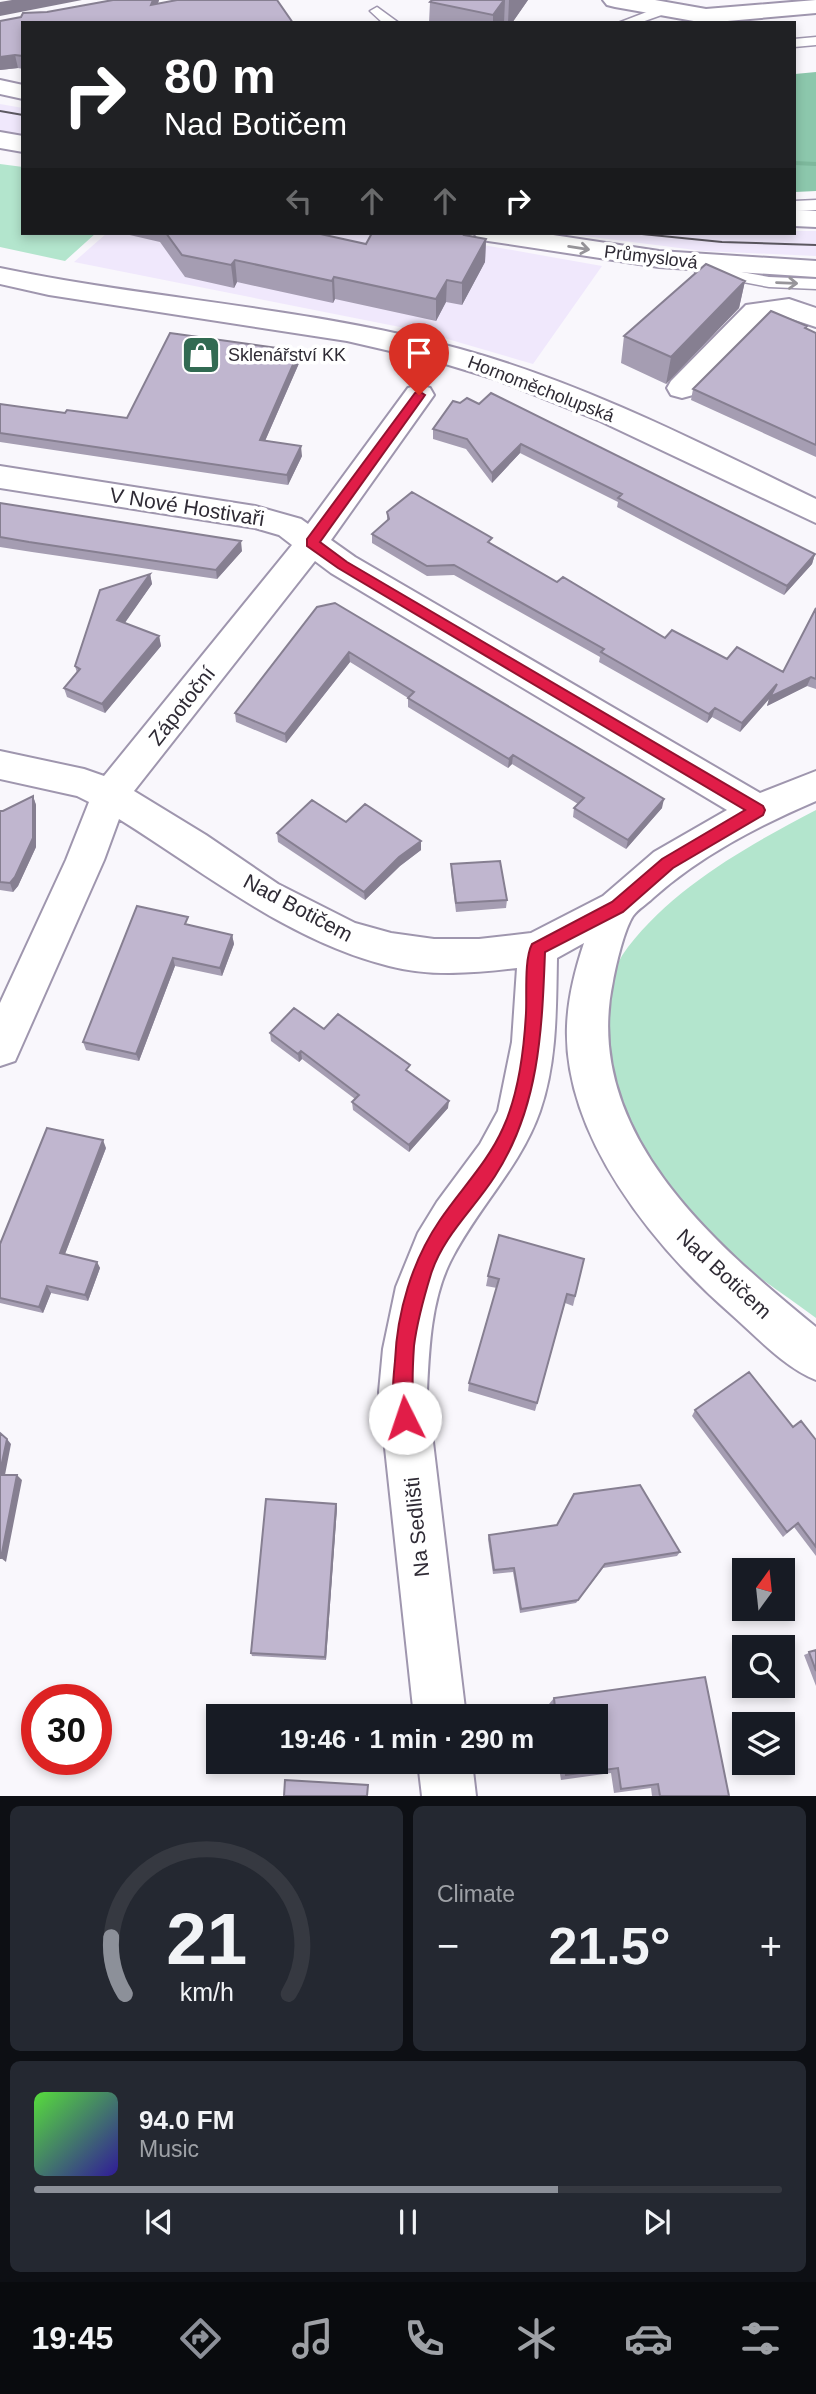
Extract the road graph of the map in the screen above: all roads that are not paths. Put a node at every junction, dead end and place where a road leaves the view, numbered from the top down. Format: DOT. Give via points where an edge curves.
graph roads {
  1 [pos="615,0"];
  2 [pos="816,6"];
  3 [pos="665,9"];
  4 [pos="376,11"];
  5 [pos="709,19"];
  6 [pos="390,21"];
  7 [pos="631,21"];
  8 [pos="816,41"];
  9 [pos="796,43"];
  10 [pos="0,87"];
  11 [pos="21,92"];
  12 [pos="816,205"];
  13 [pos="796,206"];
  14 [pos="796,218"];
  15 [pos="816,219"];
  16 [pos="501,235"];
  17 [pos="624,254"];
  18 [pos="816,269"];
  19 [pos="0,276"];
  20 [pos="816,284"];
  21 [pos="816,318"];
  22 [pos="682,387"];
  23 [pos="419,395"];
  24 [pos="0,477"];
  25 [pos="816,512"];
  26 [pos="312,543"];
  27 [pos="0,765"];
  28 [pos="816,785"];
  29 [pos="110,795"];
  30 [pos="758,810"];
  31 [pos="617,907"];
  32 [pos="537,948"];
  33 [pos="0,1048"];
  34 [pos="816,1357"];
  35 [pos="439,1704"];
  36 [pos="446,1774"];
  37 [pos="449,1796"];
  1 -- 3 [label="street"];
  2 -- 5 [label="street"];
  3 -- 5 [label="street"];
  3 -- 7 [label="lane"];
  4 -- 6 [label="lane"];
  8 -- 9 [label="lane"];
  10 -- 11 [label="street"];
  12 -- 13 [label="lane"];
  14 -- 15 [label="street"];
  16 -- 17 [label="street, Průmyslová, one-way"];
  17 -- 18 [label="street, Průmyslová"];
  17 -- 20 [label="lane, one-way" via="751,280"];
  19 -- 25 [label="street, Hornoměcholupská" via="335,331 457,358 578,399"];
  21 -- 22 [label="street" via="789,308 757,311"];
  23 -- 26 [label="street, Zápotoční"];
  24 -- 26 [label="street, V Nové Hostivaři" via="255,517 290,527"];
  26 -- 29 [label="street, Zápotoční"];
  26 -- 30 [label="street, V Nové Hostivaři"];
  27 -- 29 [label="street, Nad Botičem" via="84,783"];
  28 -- 30 [label="street"];
  29 -- 32 [label="street, Nad Botičem" via="264,895 345,936 391,950 434,956"];
  29 -- 33 [label="street, Zápotoční"];
  30 -- 31 [label="street" via="667,863"];
  31 -- 32 [label="street, Nad Botičem"];
  31 -- 34 [label="street, Nad Botičem" via="599,956 587,1045 598,1098 619,1149 657,1210 722,1278"];
  32 -- 35 [label="street, Na Sedlišti" via="534,1032 525,1088 511,1131 426,1260 405,1345 403,1392"];
  36 -- 37 [label="street"];
}
